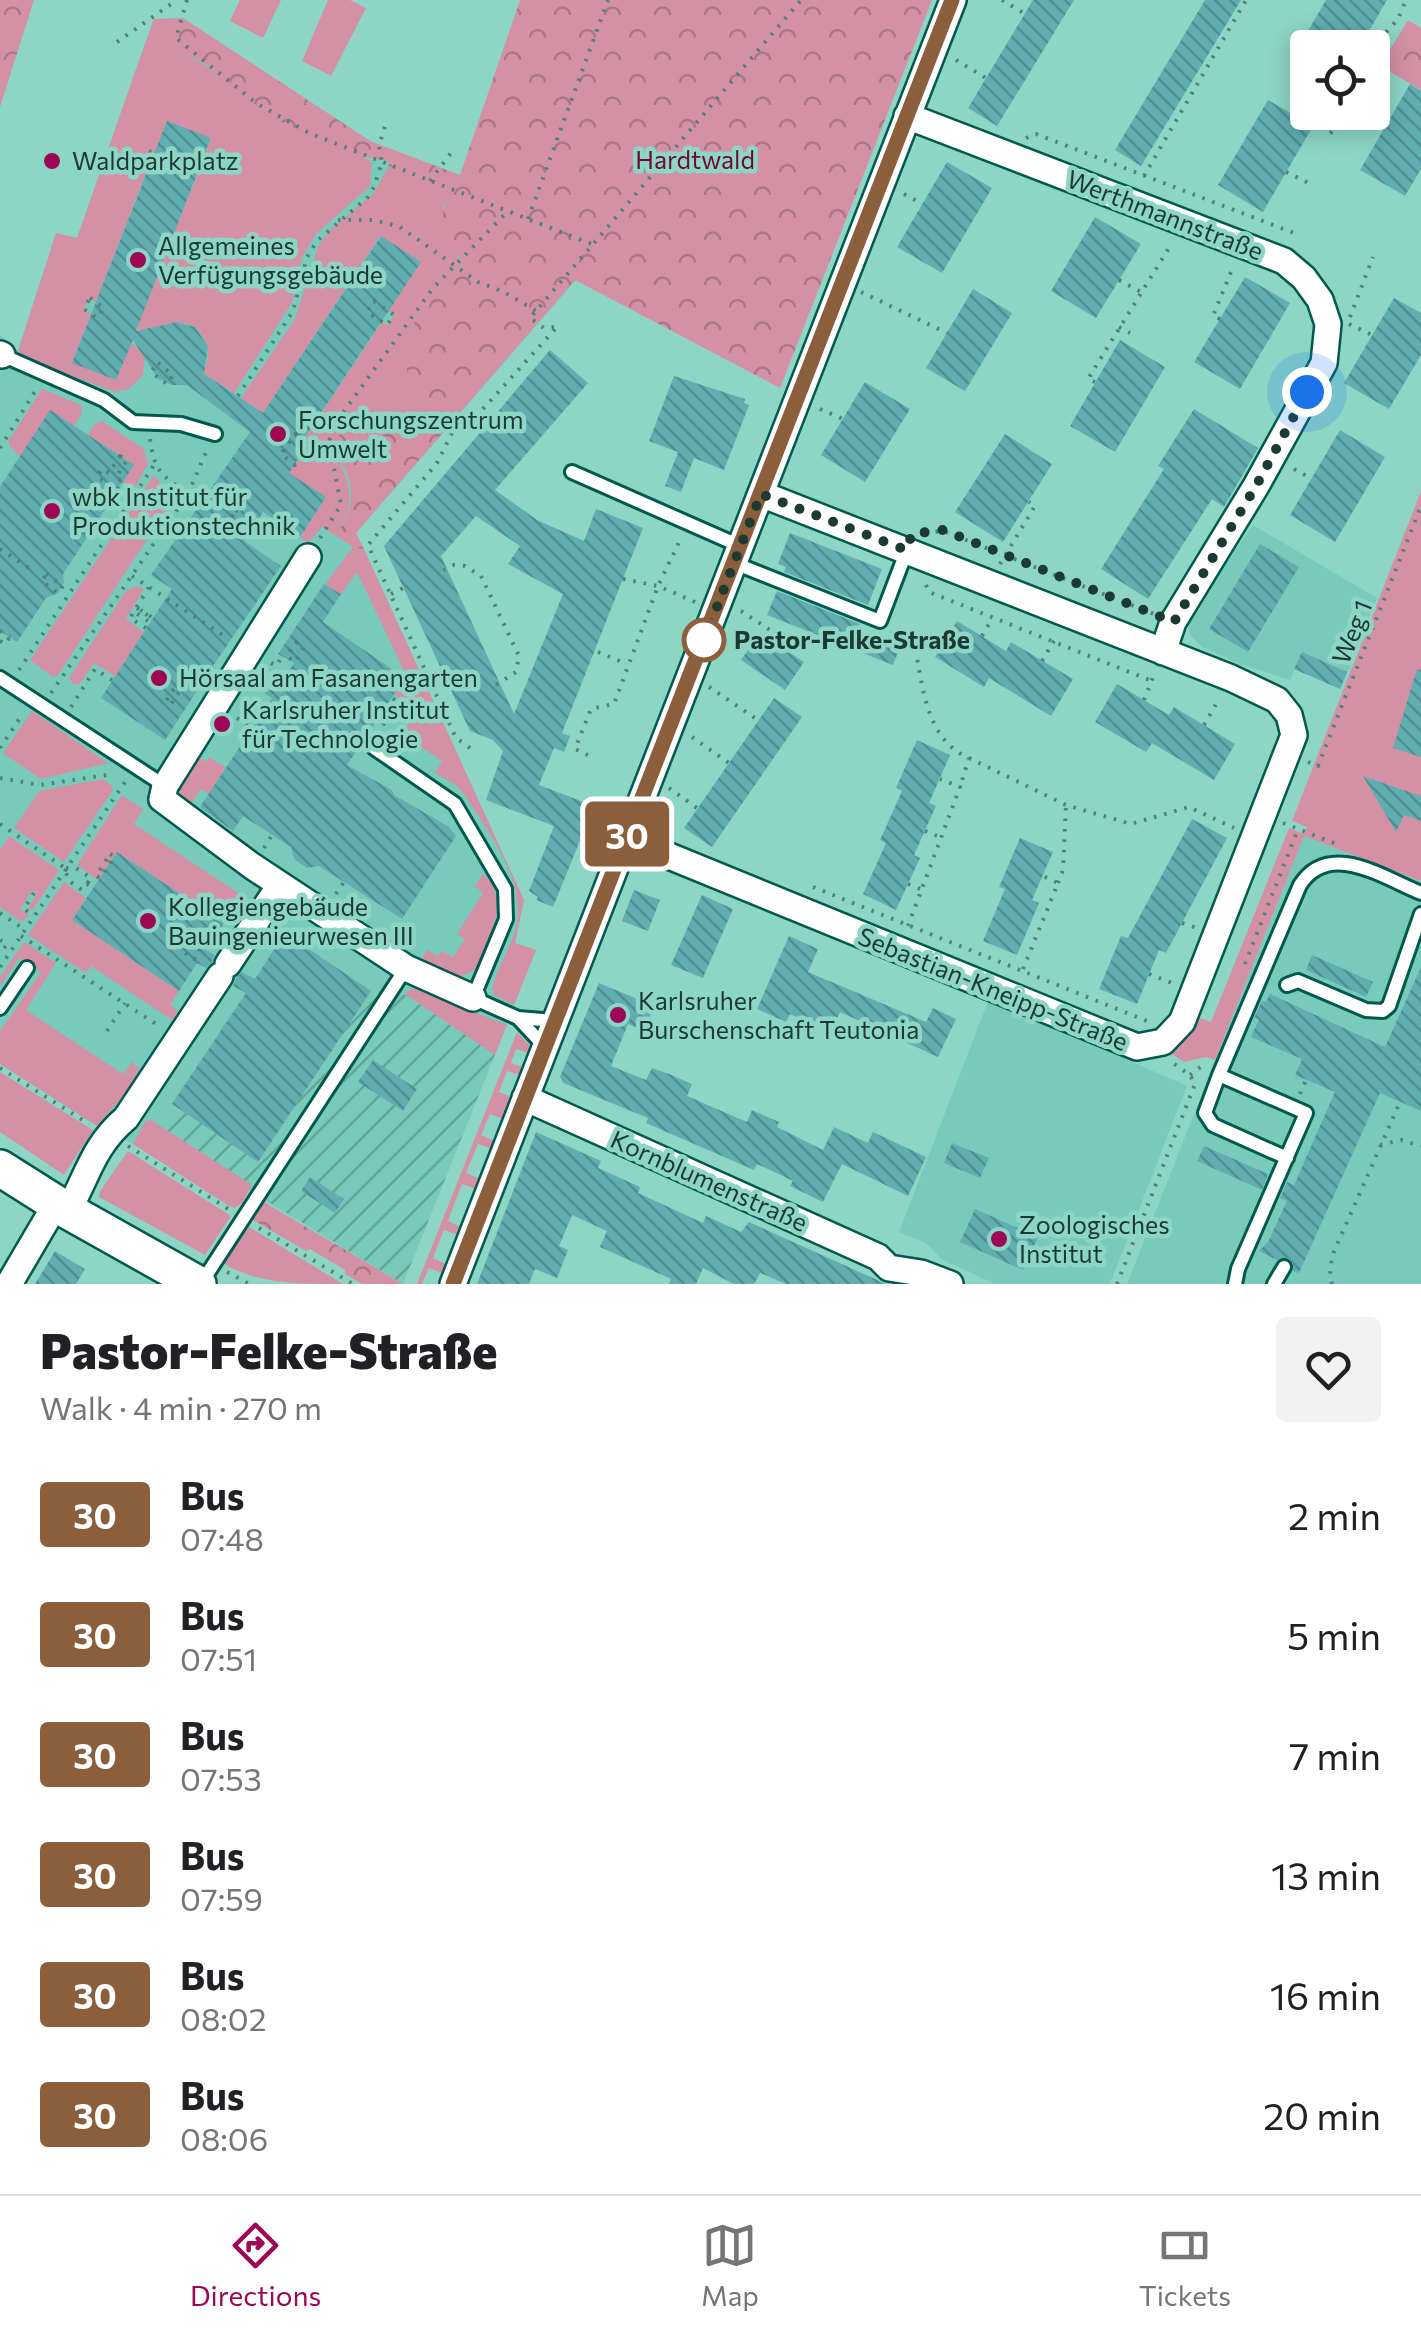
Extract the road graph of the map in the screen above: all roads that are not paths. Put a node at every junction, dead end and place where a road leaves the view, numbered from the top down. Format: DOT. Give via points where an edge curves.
graph roads {
  1 [pos="952,0"];
  2 [pos="906,116"];
  3 [pos="1,355"];
  4 [pos="214,434"];
  5 [pos="572,472"];
  6 [pos="761,494"];
  7 [pos="737,554"];
  8 [pos="308,557"];
  9 [pos="904,557"];
  10 [pos="1163,652"];
  11 [pos="5,681"];
  12 [pos="374,748"];
  13 [pos="165,786"];
  14 [pos="625,838"];
  15 [pos="280,885"];
  16 [pos="1421,892"];
  17 [pos="1421,914"];
  18 [pos="27,968"];
  19 [pos="406,968"];
  20 [pos="1288,985"];
  21 [pos="473,998"];
  22 [pos="0,1008"];
  23 [pos="518,1018"];
  24 [pos="555,1020"];
  25 [pos="545,1047"];
  26 [pos="1219,1074"];
  27 [pos="525,1098"];
  28 [pos="1287,1158"];
  29 [pos="0,1168"];
  30 [pos="68,1202"];
  31 [pos="1284,1266"];
  32 [pos="889,1276"];
  33 [pos="9,1284"];
  34 [pos="200,1284"];
  35 [pos="453,1284"];
  36 [pos="950,1284"];
  37 [pos="1235,1284"];
  38 [pos="1274,1284"];
  1 -- 2 [label="street"];
  2 -- 6 [label="street"];
  2 -- 10 [label="street, Werthmannstraße" via="1284,261 1320,300 1328,324 1324,364 1174,622"];
  3 -- 4 [label="lane" via="104,400 133,422 181,424"];
  5 -- 7 [label="lane" via="688,524"];
  6 -- 7 [label="street"];
  6 -- 9 [label="street"];
  7 -- 9 [label="lane" via="880,621"];
  7 -- 14 [label="street"];
  8 -- 13 [label="street"];
  9 -- 10 [label="street"];
  10 -- 14 [label="street, Sebastian-Kneipp-Straße" via="1277,700 1294,735 1182,1022 1163,1042 1123,1043"];
  11 -- 13 [label="lane"];
  12 -- 21 [label="lane" via="456,804 505,889 506,919"];
  13 -- 15 [label="street" via="162,800 168,806"];
  14 -- 24 [label="street"];
  15 -- 19 [label="street"];
  15 -- 30 [label="street" via="118,1131 90,1160"];
  16 -- 26 [label="lane" via="1336,861 1308,874"];
  17 -- 20 [label="lane" via="1383,1012 1298,980"];
  18 -- 22 [label="lane"];
  19 -- 21 [label="street"];
  19 -- 34 [label="lane"];
  21 -- 23 [label="lane"];
  23 -- 24 [label="lane"];
  23 -- 25 [label="lane"];
  24 -- 25 [label="street"];
  25 -- 27 [label="street"];
  26 -- 28 [label="lane" via="1206,1113 1213,1125"];
  26 -- 28 [label="lane" via="1306,1114"];
  27 -- 32 [label="street, Kornblumenstraße" via="878,1257"];
  27 -- 35 [label="street"];
  28 -- 37 [label="lane"];
  29 -- 30 [label="street"];
  30 -- 33 [label="street"];
  30 -- 34 [label="street"];
  31 -- 38 [label="lane"];
  32 -- 36 [label="street, Kornblumenstraße" via="921,1273"];
}
